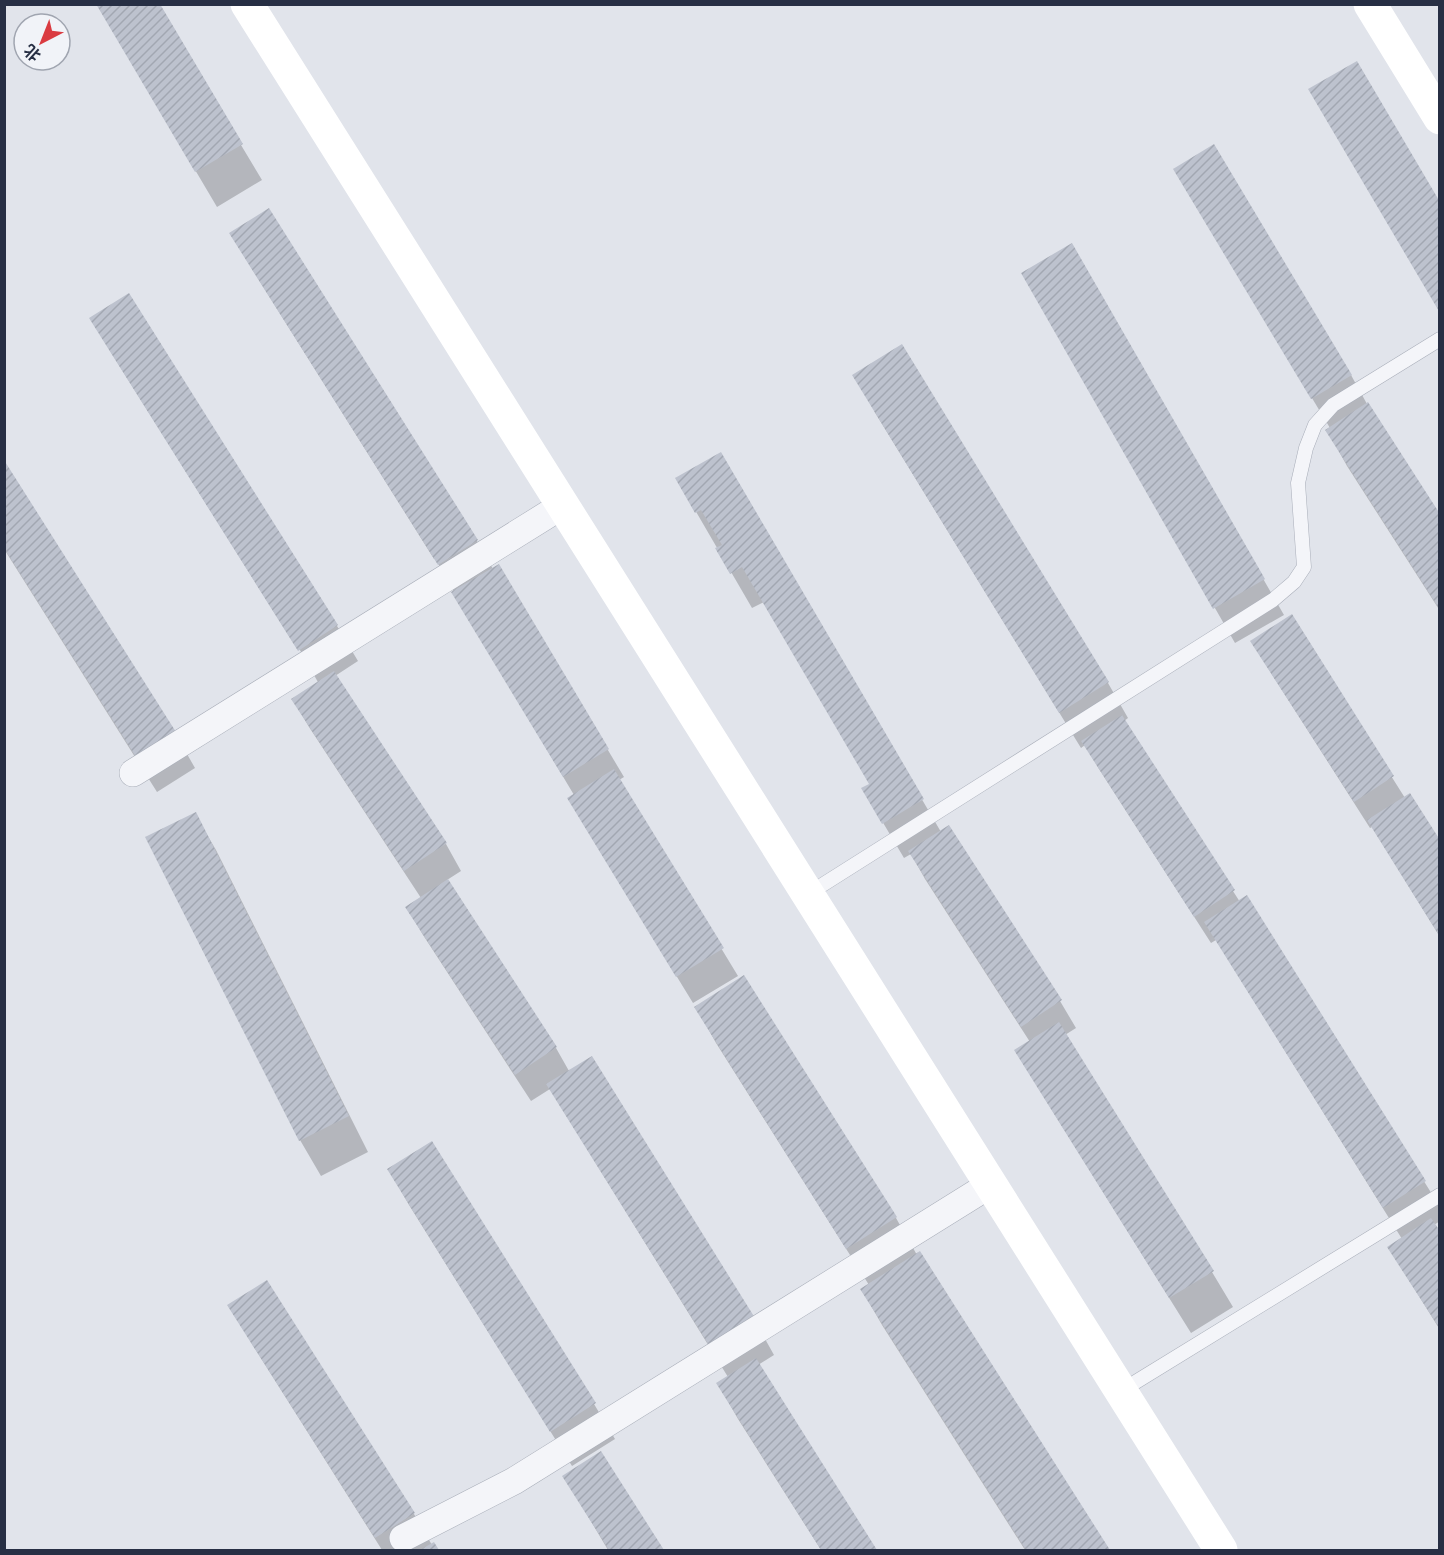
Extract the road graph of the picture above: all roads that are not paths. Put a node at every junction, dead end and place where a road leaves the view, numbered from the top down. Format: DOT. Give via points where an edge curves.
graph roads {
  1 [pos="247,4"];
  2 [pos="1370,4"];
  3 [pos="1440,118"];
  4 [pos="1440,339"];
  5 [pos="562,505"];
  6 [pos="134,773"];
  7 [pos="808,894"];
  8 [pos="991,1184"];
  9 [pos="1440,1195"];
  10 [pos="1121,1391"];
  11 [pos="403,1538"];
  12 [pos="1221,1551"];
  1 -- 5 [label="street"];
  2 -- 3 [label="street"];
  4 -- 7 [label="lane" via="1333,405 1315,425 1298,483 1304,567 1294,582 1273,600"];
  5 -- 6 [label="street"];
  5 -- 7 [label="street"];
  7 -- 8 [label="street"];
  8 -- 10 [label="street"];
  8 -- 11 [label="street" via="514,1481"];
  9 -- 10 [label="lane"];
  10 -- 12 [label="street"];
}
